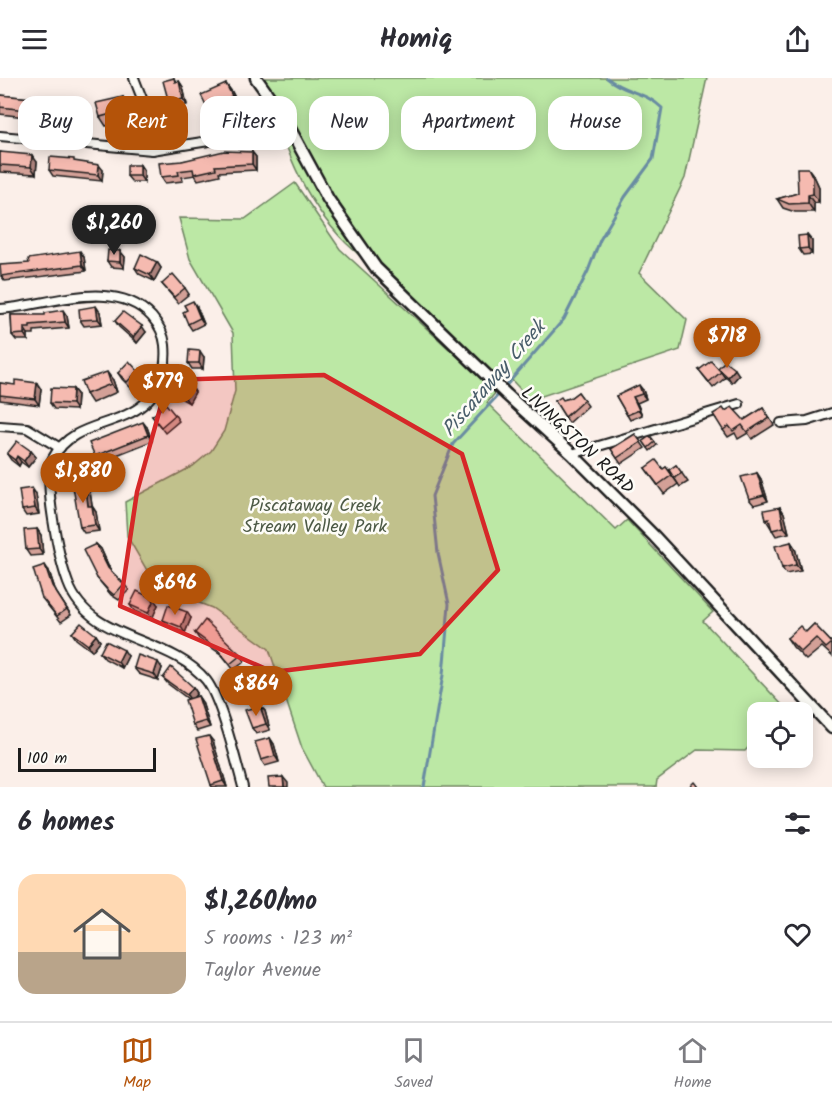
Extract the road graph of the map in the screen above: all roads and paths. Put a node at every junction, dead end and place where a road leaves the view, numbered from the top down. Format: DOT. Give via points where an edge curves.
graph roads {
  1 [pos="134,78"];
  2 [pos="256,78"];
  3 [pos="141,96"];
  4 [pos="269,96"];
  5 [pos="0,136"];
  6 [pos="297,142"];
  7 [pos="105,146"];
  8 [pos="0,309"];
  9 [pos="739,404"];
  10 [pos="832,413"];
  11 [pos="781,423"];
  12 [pos="0,426"];
  13 [pos="60,448"];
  14 [pos="572,454"];
  15 [pos="832,728"];
  16 [pos="243,787"];
  1 -- 3 [label="street"];
  2 -- 4 [label="main road, LIVINGSTON ROAD"];
  5 -- 7 [label="street"];
  6 -- 14 [label="main road, LIVINGSTON ROAD" via="328,199 376,268"];
  8 -- 13 [label="street" via="90,297 123,298 147,312 162,333 164,374 144,404 80,431"];
  9 -- 14 [label="street"];
  10 -- 11 [label="street" via="807,421"];
  12 -- 13 [label="street" via="27,428"];
  13 -- 16 [label="street" via="51,465 50,490 58,549 72,594 109,627 184,662 206,680"];
  14 -- 15 [label="main road, LIVINGSTON ROAD" via="738,624"];
}
